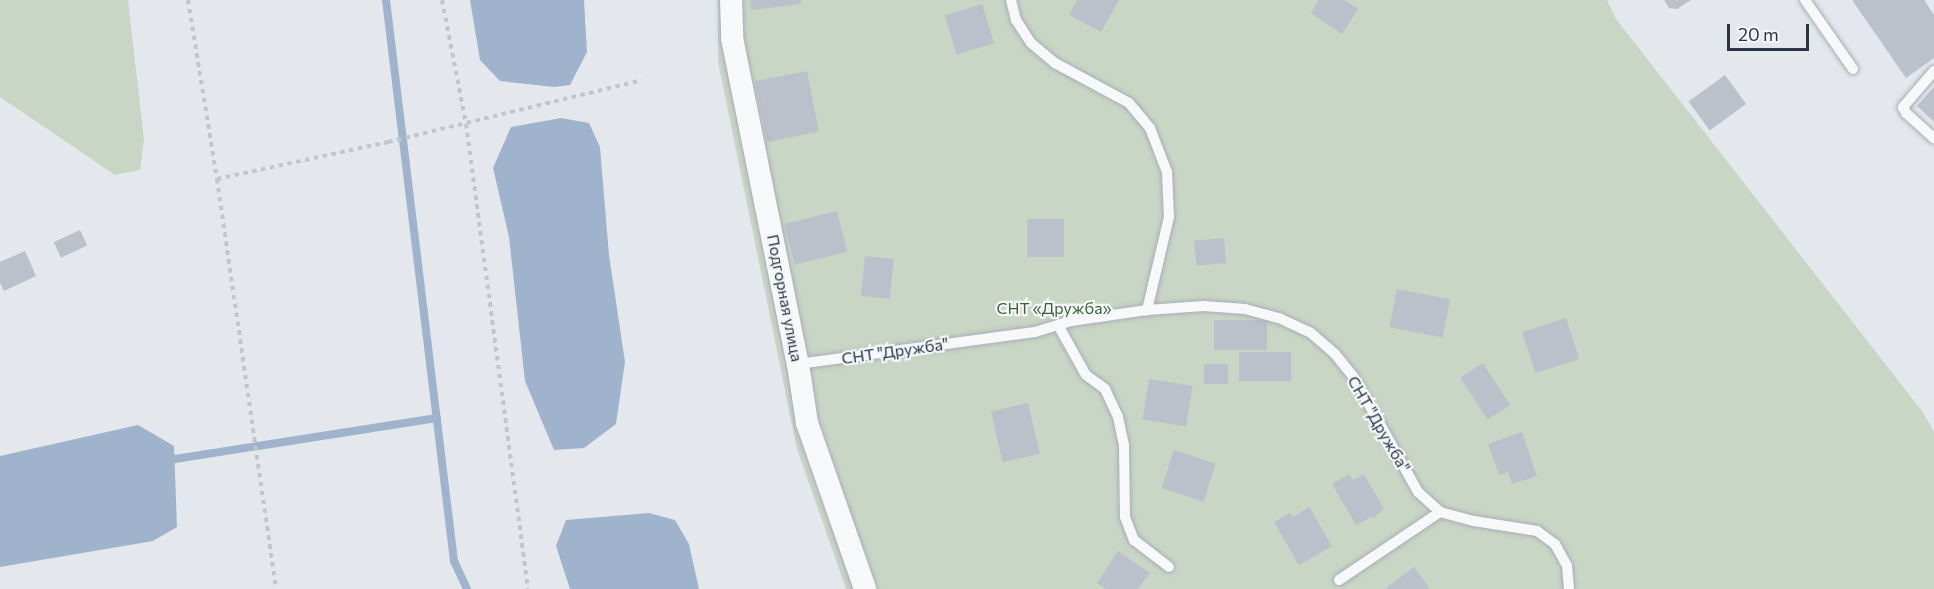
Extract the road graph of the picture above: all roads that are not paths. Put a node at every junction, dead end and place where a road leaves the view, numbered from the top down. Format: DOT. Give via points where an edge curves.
graph roads {
  1 [pos="731,0"];
  2 [pos="1011,0"];
  3 [pos="1805,0"];
  4 [pos="1853,69"];
  5 [pos="1934,71"];
  6 [pos="1934,138"];
  7 [pos="1147,310"];
  8 [pos="1058,325"];
  9 [pos="798,364"];
  10 [pos="1440,512"];
  11 [pos="1168,567"];
  12 [pos="1339,580"];
  13 [pos="865,589"];
  14 [pos="1569,589"];
  1 -- 9 [label="street, Подгорная улица" via="732,38"];
  2 -- 7 [label="lane" via="1016,20 1031,43 1055,63 1129,103 1150,128 1167,172 1169,217"];
  3 -- 4 [label="lane"];
  5 -- 6 [label="lane" via="1903,107"];
  7 -- 8 [label="lane, СНТ \"Дружба\""];
  7 -- 10 [label="lane, СНТ \"Дружба\"" via="1204,306 1245,309 1279,318 1311,333 1353,376 1418,492"];
  8 -- 9 [label="lane, СНТ \"Дружба\"" via="1035,332"];
  8 -- 11 [label="lane" via="1086,375 1105,389 1118,417 1125,446 1125,517 1134,540"];
  9 -- 13 [label="street, Подгорная улица" via="807,423"];
  10 -- 12 [label="lane"];
  10 -- 14 [label="lane, СНТ \"Дружба\"" via="1537,531 1555,544 1567,566"];
}
